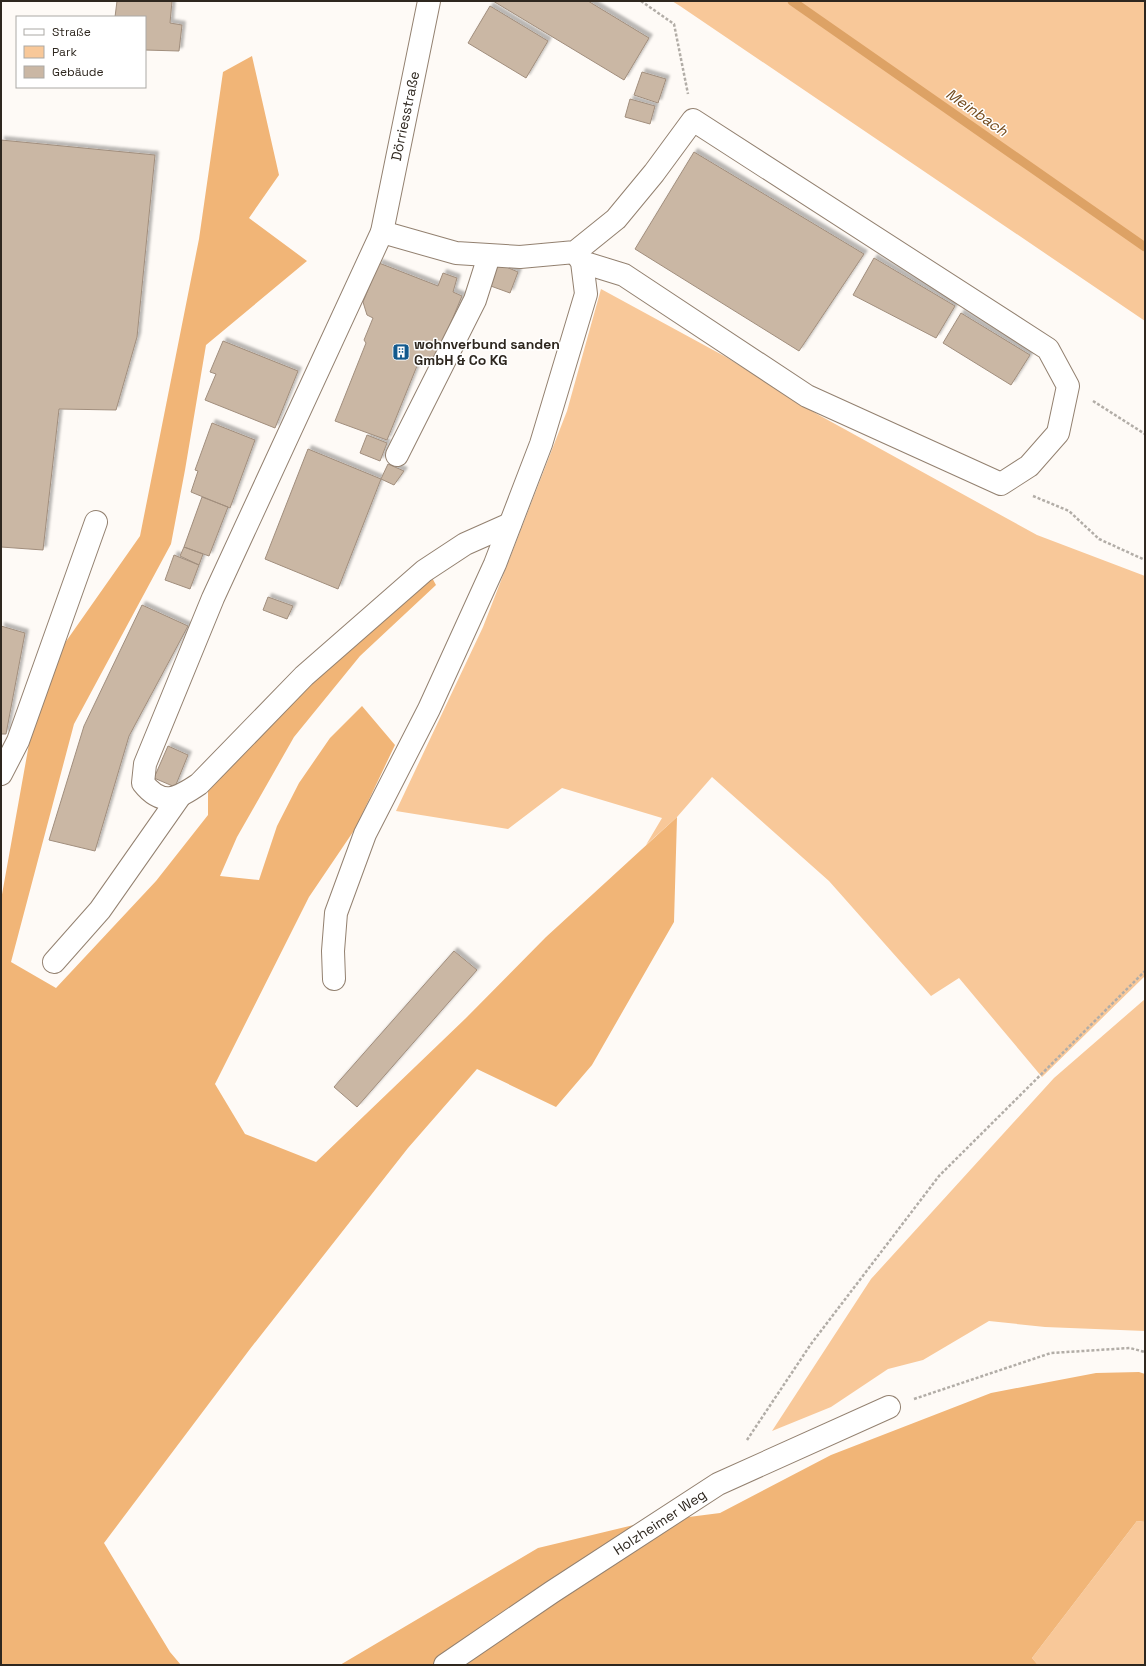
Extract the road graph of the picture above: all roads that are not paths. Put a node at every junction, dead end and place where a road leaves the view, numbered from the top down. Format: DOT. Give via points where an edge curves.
graph roads {
  1 [pos="429,1"];
  2 [pos="382,232"];
  3 [pos="489,256"];
  4 [pos="578,257"];
  5 [pos="397,455"];
  6 [pos="96,522"];
  7 [pos="510,524"];
  8 [pos="1,774"];
  9 [pos="180,796"];
  10 [pos="54,962"];
  11 [pos="334,979"];
  12 [pos="889,1407"];
  13 [pos="445,1665"];
  1 -- 2 [label="street, Dörriesstraße"];
  2 -- 3 [label="street" via="456,254"];
  2 -- 9 [label="street, Dörriesstraße" via="213,598 145,764 143,783 150,792 162,798"];
  3 -- 4 [label="street"];
  3 -- 5 [label="street" via="475,300"];
  4 -- 4 [label="street" via="624,275 807,396 1001,484 1029,466 1058,433 1068,386 1048,349 693,120 616,219"];
  4 -- 7 [label="street" via="586,294 541,444"];
  6 -- 8 [label="street" via="18,741"];
  7 -- 9 [label="street" via="465,544 424,571 304,676 199,784"];
  7 -- 11 [label="street" via="495,564 432,701 365,834 336,913"];
  9 -- 10 [label="street" via="100,910"];
  12 -- 13 [label="street, Holzheimer Weg" via="718,1484"];
}
